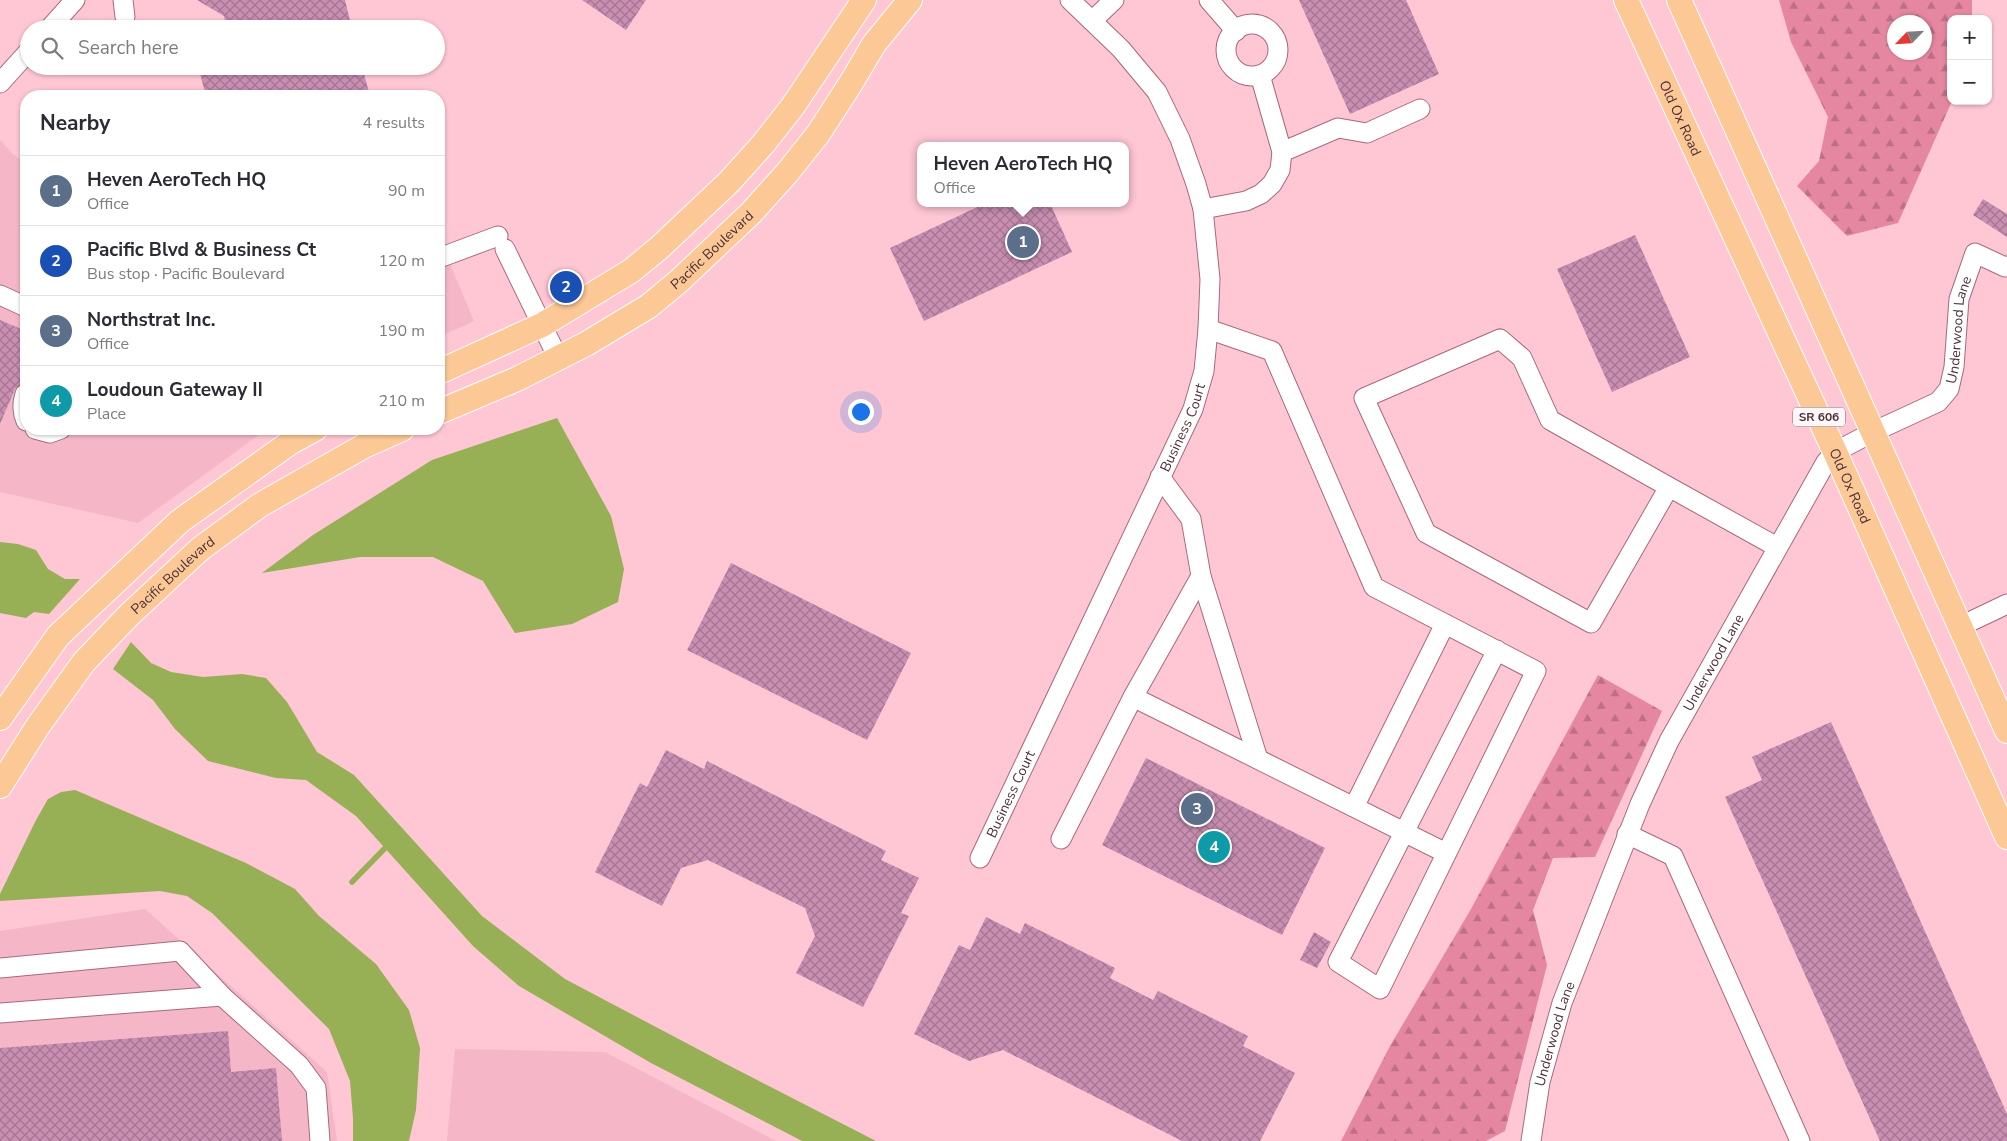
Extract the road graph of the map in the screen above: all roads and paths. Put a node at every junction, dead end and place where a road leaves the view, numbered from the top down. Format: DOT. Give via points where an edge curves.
graph roads {
  1 [pos="75,0"];
  2 [pos="864,0"];
  3 [pos="910,0"];
  4 [pos="1070,0"];
  5 [pos="1114,0"];
  6 [pos="1209,0"];
  7 [pos="1626,0"];
  8 [pos="1679,0"];
  9 [pos="57,20"];
  10 [pos="1092,21"];
  11 [pos="1236,30"];
  12 [pos="20,61"];
  13 [pos="1260,74"];
  14 [pos="0,83"];
  15 [pos="1420,109"];
  16 [pos="1282,152"];
  17 [pos="1203,209"];
  18 [pos="445,257"];
  19 [pos="2007,266"];
  20 [pos="0,295"];
  21 [pos="20,304"];
  22 [pos="542,325"];
  23 [pos="1208,329"];
  24 [pos="558,358"];
  25 [pos="445,369"];
  26 [pos="445,409"];
  27 [pos="1873,432"];
  28 [pos="304,435"];
  29 [pos="389,435"];
  30 [pos="1835,452"];
  31 [pos="1160,477"];
  32 [pos="1669,487"];
  33 [pos="1777,547"];
  34 [pos="1200,576"];
  35 [pos="2007,604"];
  36 [pos="1445,624"];
  37 [pos="1961,626"];
  38 [pos="1497,650"];
  39 [pos="1133,697"];
  40 [pos="0,718"];
  41 [pos="2007,730"];
  42 [pos="1258,759"];
  43 [pos="0,786"];
  44 [pos="1354,806"];
  45 [pos="1404,832"];
  46 [pos="1627,834"];
  47 [pos="2007,837"];
  48 [pos="1061,839"];
  49 [pos="1446,853"];
  50 [pos="980,858"];
  51 [pos="0,968"];
  52 [pos="222,996"];
  53 [pos="0,1013"];
  54 [pos="320,1141"];
  55 [pos="1531,1141"];
  56 [pos="1800,1141"];
  1 -- 9 [label="street"];
  2 -- 22 [label="main road" via="793,106 729,182 631,271"];
  3 -- 24 [label="main road, Pacific Boulevard" via="874,44 818,134 752,212 712,252 649,306"];
  4 -- 10 [label="street, Business Court"];
  5 -- 10 [label="street"];
  6 -- 11 [label="street"];
  7 -- 30 [label="main road, Old Ox Road / SR 606"];
  8 -- 27 [label="main road, SR 606"];
  10 -- 17 [label="street, Business Court" via="1121,49 1156,92 1180,139"];
  11 -- 13 [label="street" via="1226,44 1232,67 1248,76"];
  11 -- 13 [label="street" via="1249,24 1260,25 1275,39 1277,53 1274,62"];
  12 -- 14 [label="street"];
  13 -- 16 [label="street"];
  15 -- 16 [label="street" via="1367,133 1338,128"];
  16 -- 17 [label="street" via="1280,170 1272,184 1260,194 1246,201"];
  17 -- 23 [label="street, Business Court" via="1210,279"];
  18 -- 22 [label="street" via="502,243"];
  19 -- 27 [label="street, Underwood Lane" via="1975,253 1959,299 1954,367 1948,389 1938,402"];
  20 -- 21 [label="street"];
  22 -- 24 [label="street"];
  22 -- 25 [label="main road"];
  23 -- 31 [label="street, Business Court" via="1204,371 1193,409"];
  23 -- 36 [label="street" via="1272,351 1374,588"];
  24 -- 26 [label="main road, Pacific Boulevard"];
  27 -- 30 [label="street, Underwood Lane"];
  27 -- 37 [label="main road, SR 606"];
  28 -- 40 [label="main road" via="180,521 103,592 58,636"];
  29 -- 43 [label="main road, Pacific Boulevard" via="260,505 200,549 84,662"];
  30 -- 33 [label="street, Underwood Lane" via="1813,483"];
  30 -- 47 [label="main road, Old Ox Road / SR 606"];
  31 -- 34 [label="street" via="1191,519"];
  31 -- 50 [label="street, Business Court"];
  32 -- 32 [label="street" via="1591,623 1426,533 1364,398 1500,338 1522,358 1550,420"];
  32 -- 33 [label="street"];
  33 -- 46 [label="street, Underwood Lane" via="1669,741"];
  34 -- 39 [label="street"];
  34 -- 42 [label="street"];
  35 -- 37 [label="street"];
  36 -- 38 [label="street"];
  36 -- 44 [label="street"];
  37 -- 41 [label="main road, SR 606"];
  38 -- 45 [label="street"];
  38 -- 49 [label="street" via="1536,671"];
  39 -- 42 [label="street"];
  39 -- 48 [label="street"];
  42 -- 44 [label="street"];
  44 -- 45 [label="street"];
  45 -- 49 [label="street"];
  45 -- 49 [label="street" via="1338,962 1380,989"];
  46 -- 55 [label="street, Underwood Lane" via="1562,1003 1540,1082"];
  46 -- 56 [label="street" via="1673,856"];
  51 -- 52 [label="street" via="180,951"];
  52 -- 53 [label="street"];
  52 -- 54 [label="street" via="298,1065 316,1088"];
}
